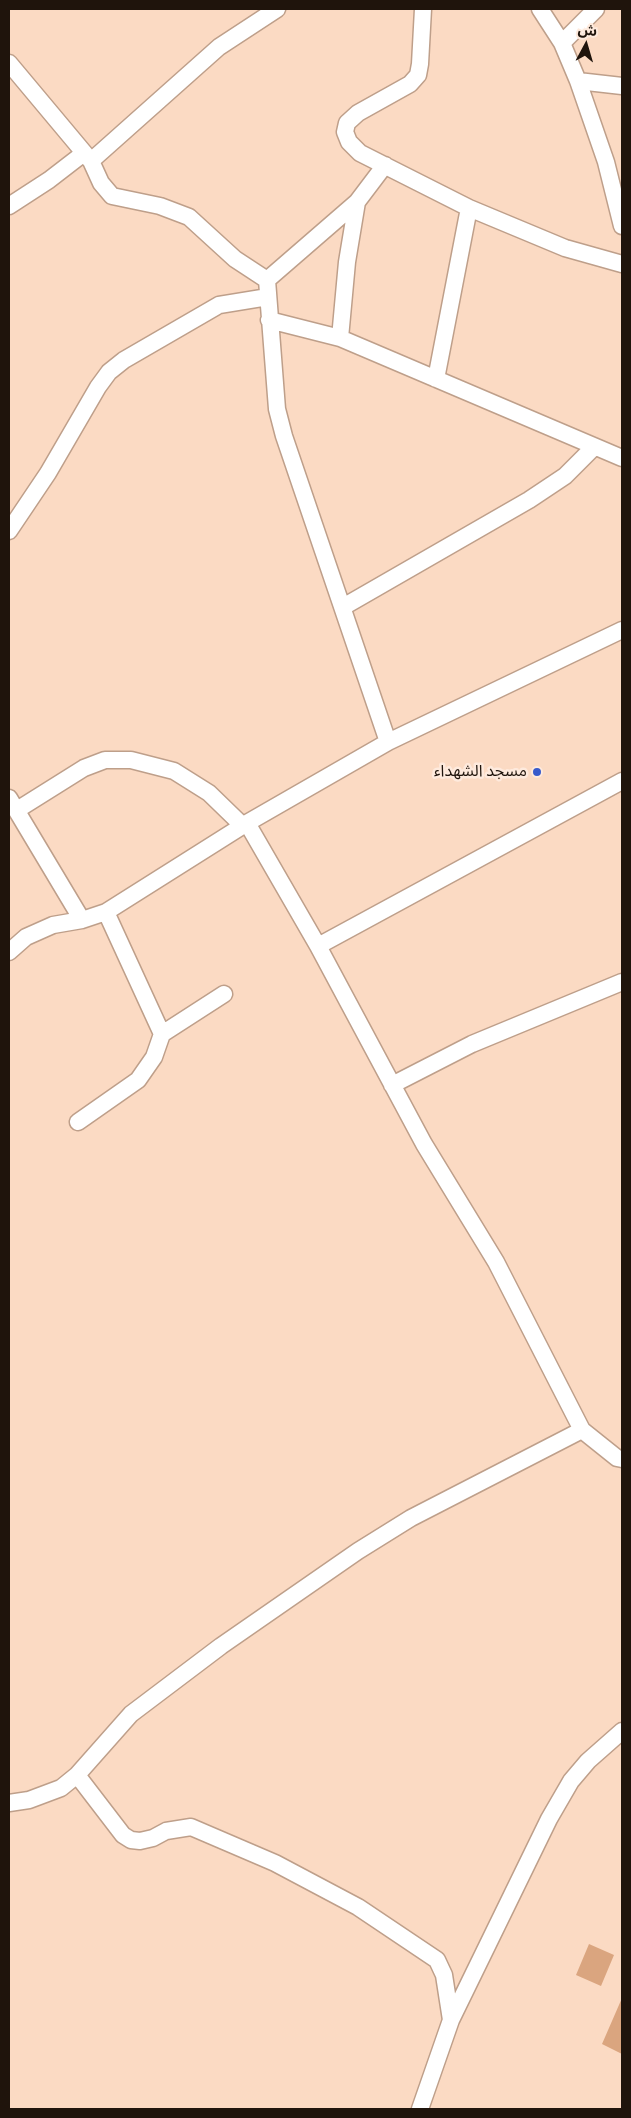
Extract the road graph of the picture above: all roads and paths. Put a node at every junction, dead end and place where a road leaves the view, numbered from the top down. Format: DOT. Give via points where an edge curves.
graph roads {
  1 [pos="278,9"];
  2 [pos="422,9"];
  3 [pos="540,9"];
  4 [pos="596,9"];
  5 [pos="562,43"];
  6 [pos="9,63"];
  7 [pos="578,81"];
  8 [pos="622,86"];
  9 [pos="88,157"];
  10 [pos="385,165"];
  11 [pos="357,202"];
  12 [pos="9,206"];
  13 [pos="469,208"];
  14 [pos="622,226"];
  15 [pos="622,264"];
  16 [pos="267,280"];
  17 [pos="268,297"];
  18 [pos="269,320"];
  19 [pos="340,338"];
  20 [pos="436,379"];
  21 [pos="594,447"];
  22 [pos="622,458"];
  23 [pos="9,531"];
  24 [pos="343,607"];
  25 [pos="622,630"];
  26 [pos="388,742"];
  27 [pos="622,781"];
  28 [pos="13,804"];
  29 [pos="245,825"];
  30 [pos="106,912"];
  31 [pos="82,920"];
  32 [pos="318,946"];
  33 [pos="9,952"];
  34 [pos="622,982"];
  35 [pos="224,994"];
  36 [pos="162,1034"];
  37 [pos="392,1085"];
  38 [pos="78,1122"];
  39 [pos="582,1430"];
  40 [pos="622,1460"];
  41 [pos="622,1731"];
  42 [pos="77,1775"];
  43 [pos="9,1803"];
  44 [pos="451,2020"];
  45 [pos="420,2109"];
  1 -- 9 [label="street" via="219,47"];
  2 -- 10 [label="street" via="418,75 410,84 358,113 347,123 345,132 349,142 360,153"];
  3 -- 5 [label="street"];
  4 -- 5 [label="street"];
  5 -- 7 [label="street"];
  6 -- 9 [label="street"];
  7 -- 8 [label="street"];
  7 -- 14 [label="street" via="606,162"];
  9 -- 12 [label="street"];
  9 -- 16 [label="street" via="101,183 112,196 160,206 189,217 235,259"];
  10 -- 11 [label="street"];
  10 -- 13 [label="street"];
  11 -- 16 [label="street"];
  11 -- 19 [label="street"];
  13 -- 15 [label="street" via="565,248"];
  13 -- 20 [label="street"];
  16 -- 17 [label="street"];
  17 -- 18 [label="street"];
  17 -- 23 [label="street" via="219,304 109,372"];
  18 -- 19 [label="street"];
  18 -- 24 [label="street" via="276,409"];
  19 -- 20 [label="street"];
  20 -- 21 [label="street"];
  21 -- 22 [label="street"];
  21 -- 24 [label="street" via="565,476 529,500"];
  24 -- 26 [label="street"];
  25 -- 26 [label="street"];
  26 -- 29 [label="street"];
  27 -- 32 [label="street"];
  28 -- 29 [label="street" via="105,760 131,760 174,771 208,793"];
  28 -- 31 [label="street"];
  29 -- 30 [label="street"];
  29 -- 32 [label="street"];
  30 -- 31 [label="street"];
  30 -- 36 [label="street"];
  31 -- 33 [label="street" via="53,925 26,937"];
  32 -- 37 [label="street"];
  34 -- 37 [label="street" via="472,1044"];
  35 -- 36 [label="street"];
  36 -- 38 [label="street" via="154,1057 138,1080"];
  37 -- 39 [label="street" via="496,1262"];
  39 -- 40 [label="street"];
  39 -- 42 [label="street" via="411,1518 358,1551 221,1646 131,1714"];
  41 -- 44 [label="street" via="588,1760 553,1812"];
  42 -- 43 [label="street" via="61,1788"];
  42 -- 44 [label="street" via="123,1835 131,1840 140,1841 166,1831 191,1827 275,1863 358,1906 437,1960 444,1975"];
  44 -- 45 [label="street"];
}
